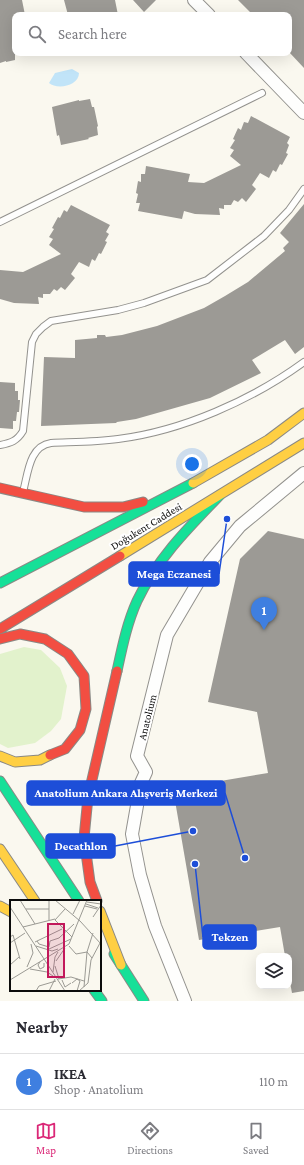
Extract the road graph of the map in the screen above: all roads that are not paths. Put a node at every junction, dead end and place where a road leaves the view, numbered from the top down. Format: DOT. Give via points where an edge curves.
graph roads {
  1 [pos="194,0"];
  2 [pos="206,12"];
  3 [pos="249,56"];
  4 [pos="262,93"];
  5 [pos="304,113"];
  6 [pos="304,189"];
  7 [pos="0,222"];
  8 [pos="304,362"];
  9 [pos="304,413"];
  10 [pos="304,443"];
  11 [pos="0,445"];
  12 [pos="214,472"];
  13 [pos="304,473"];
  14 [pos="0,488"];
  15 [pos="23,493"];
  16 [pos="220,495"];
  17 [pos="0,583"];
  18 [pos="0,628"];
  19 [pos="0,639"];
  20 [pos="0,756"];
  21 [pos="0,781"];
  22 [pos="0,849"];
  23 [pos="34,900"];
  24 [pos="78,900"];
  25 [pos="97,900"];
  26 [pos="0,906"];
  27 [pos="10,911"];
  28 [pos="101,913"];
  29 [pos="101,935"];
  30 [pos="121,965"];
  31 [pos="95,991"];
  32 [pos="102,1001"];
  33 [pos="144,1001"];
  34 [pos="185,1001"];
  1 -- 2 [label="street"];
  3 -- 5 [label="street"];
  4 -- 7 [label="lane"];
  6 -- 11 [label="lane" via="289,210 264,236 207,280 144,303 51,321 43,327 32,342 23,431 19,438 11,443"];
  8 -- 15 [label="lane" via="250,396 181,424 117,439 42,445 32,456"];
  9 -- 12 [label="main road, Doğukent Caddesi" via="268,440"];
  10 -- 16 [label="main road, Doğukent Caddesi"];
  12 -- 15 [label="main road" via="159,499 123,507 84,507"];
  12 -- 17 [label="main road, Doğukent Caddesi"];
  13 -- 34 [label="street, Anatolium" via="240,526 210,562 167,635 137,756 146,772 141,783 132,834 138,868 155,926"];
  14 -- 15 [label="main road"];
  16 -- 18 [label="main road, Doğukent Caddesi"];
  16 -- 25 [label="main road" via="159,562 137,600 125,634 88,797 84,838 90,882"];
  19 -- 20 [label="main road" via="20,634 45,640 68,654 84,676 86,709 80,730 65,750 40,760 15,762"];
  21 -- 24 [label="main road"];
  22 -- 23 [label="main road"];
  26 -- 27 [label="main road"];
  28 -- 30 [label="main road"];
  29 -- 30 [label="main road"];
  30 -- 33 [label="main road"];
  31 -- 32 [label="main road"];
}
